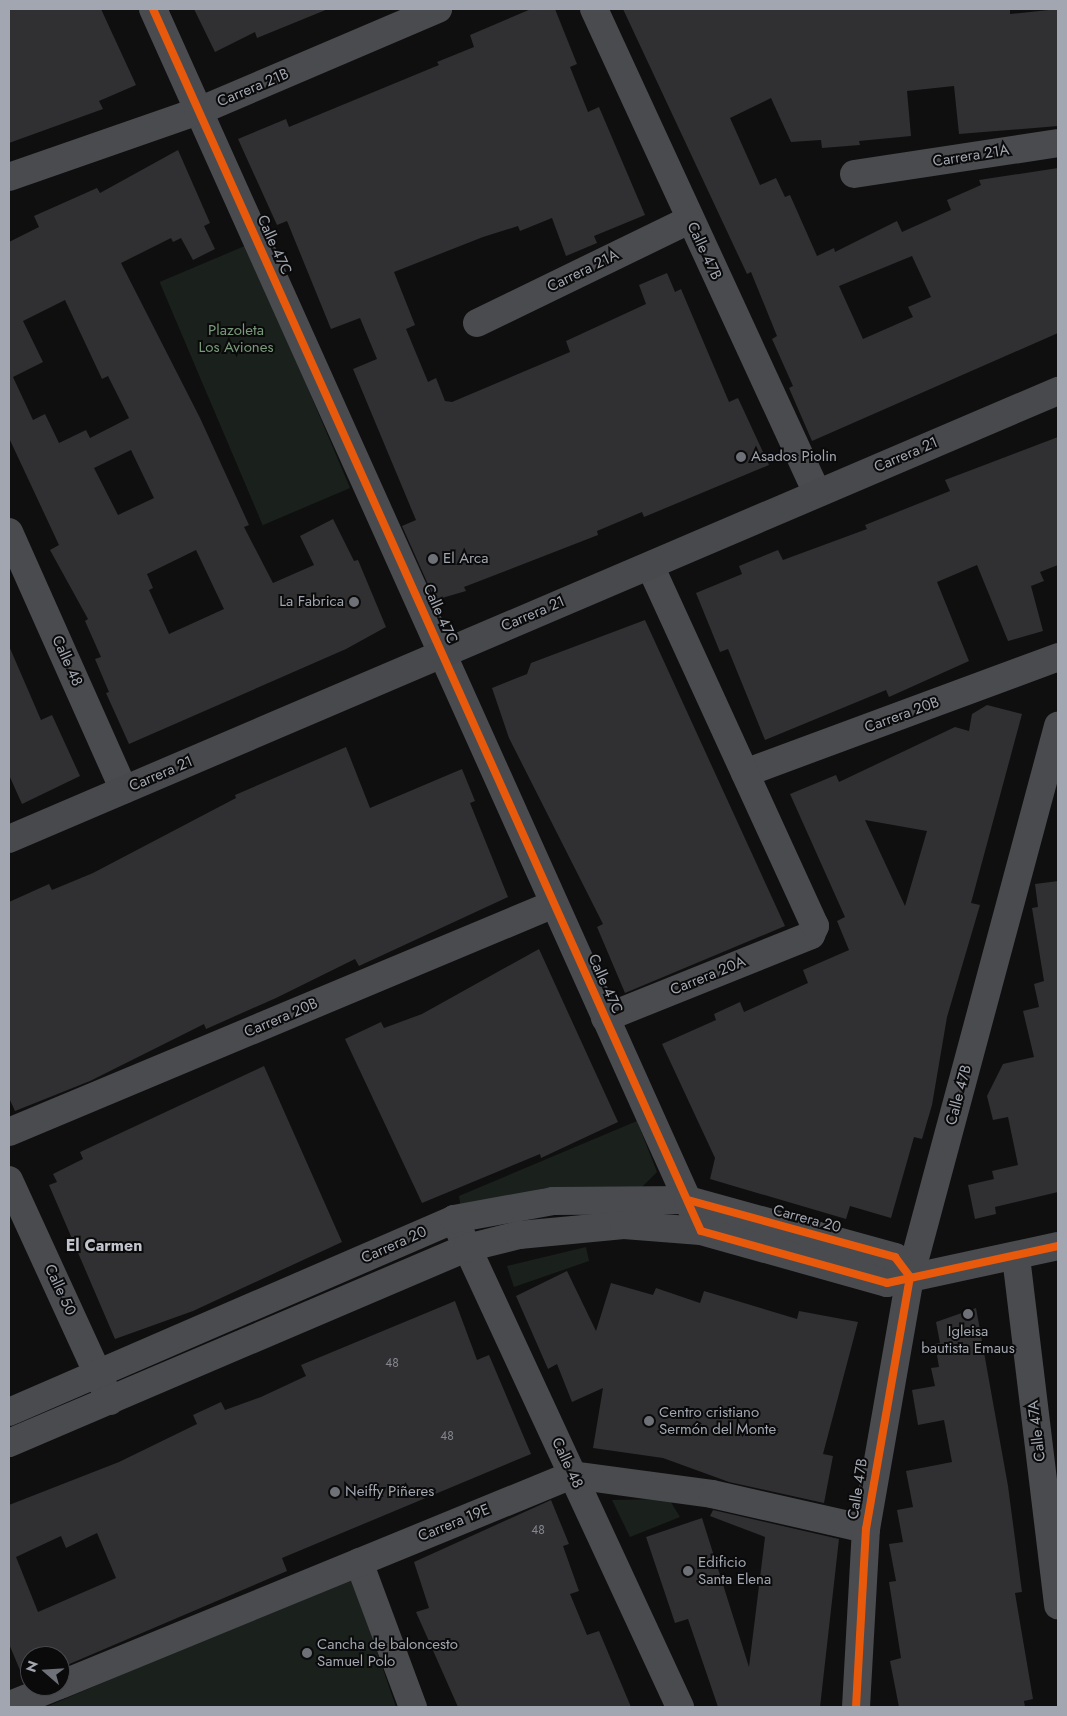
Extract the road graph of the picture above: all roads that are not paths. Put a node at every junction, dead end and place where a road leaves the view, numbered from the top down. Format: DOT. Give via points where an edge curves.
graph roads {
  1 [pos="153,9"];
  2 [pos="438,9"];
  3 [pos="594,9"];
  4 [pos="199,111"];
  5 [pos="1058,143"];
  6 [pos="854,174"];
  7 [pos="9,178"];
  8 [pos="689,220"];
  9 [pos="477,323"];
  10 [pos="1058,390"];
  11 [pos="817,493"];
  12 [pos="9,532"];
  13 [pos="650,566"];
  14 [pos="441,653"];
  15 [pos="1058,657"];
  16 [pos="1058,726"];
  17 [pos="745,773"];
  18 [pos="124,790"];
  19 [pos="9,839"];
  20 [pos="554,904"];
  21 [pos="605,1018"];
  22 [pos="9,1132"];
  23 [pos="9,1180"];
  24 [pos="688,1200"];
  25 [pos="454,1219"];
  26 [pos="701,1231"];
  27 [pos="1058,1246"];
  28 [pos="467,1248"];
  29 [pos="1016,1257"];
  30 [pos="910,1276"];
  31 [pos="100,1376"];
  32 [pos="110,1401"];
  33 [pos="9,1412"];
  34 [pos="9,1443"];
  35 [pos="572,1475"];
  36 [pos="866,1529"];
  37 [pos="359,1562"];
  38 [pos="1058,1605"];
  39 [pos="70,1680"];
  40 [pos="32,1696"];
  41 [pos="10,1705"];
  42 [pos="413,1707"];
  43 [pos="680,1707"];
  44 [pos="856,1707"];
  1 -- 4 [label="street, Calle 47C"];
  2 -- 4 [label="street, Carrera 21B"];
  3 -- 8 [label="street, Calle 47B"];
  4 -- 7 [label="street, Carrera 21B"];
  4 -- 14 [label="street, Calle 47C"];
  5 -- 6 [label="street, Carrera 21A"];
  8 -- 9 [label="street, Carrera 21A"];
  8 -- 11 [label="street, Calle 47B"];
  10 -- 11 [label="main road, Carrera 21"];
  11 -- 13 [label="main road, Carrera 21"];
  12 -- 18 [label="street, Calle 48"];
  13 -- 14 [label="main road, Carrera 21"];
  13 -- 17 [label="street"];
  14 -- 18 [label="main road, Carrera 21"];
  14 -- 20 [label="street, Calle 47C"];
  15 -- 17 [label="street, Carrera 20B"];
  16 -- 30 [label="street, Calle 47B"];
  17 -- 21 [label="street, Carrera 20A" via="815,918 811,935"];
  18 -- 19 [label="main road, Carrera 21"];
  20 -- 21 [label="street, Calle 47C"];
  20 -- 22 [label="street, Carrera 20B"];
  21 -- 24 [label="street, Calle 47C"];
  23 -- 31 [label="street, Calle 50"];
  24 -- 25 [label="street, Carrera 20" via="553,1201"];
  24 -- 26 [label="street, Calle 47C"];
  24 -- 30 [label="street, Carrera 20" via="895,1257"];
  25 -- 28 [label="street, Calle 48"];
  25 -- 31 [label="street, Carrera 20"];
  26 -- 28 [label="street, Carrera 20" via="624,1225 568,1228"];
  26 -- 30 [label="street, Carrera 20" via="887,1284"];
  27 -- 29 [label="street, Carrera 20"];
  28 -- 32 [label="street, Carrera 20"];
  28 -- 35 [label="street, Calle 48"];
  29 -- 30 [label="street, Carrera 20"];
  29 -- 38 [label="street, Calle 47A"];
  30 -- 36 [label="street, Calle 47B"];
  31 -- 32 [label="street, Calle 50"];
  31 -- 33 [label="street, Carrera 20"];
  32 -- 34 [label="street, Carrera 20"];
  35 -- 36 [label="street, Carrera 19E" via="712,1494"];
  35 -- 37 [label="street, Carrera 19E"];
  35 -- 43 [label="street, Calle 48"];
  36 -- 44 [label="street, Calle 47B"];
  37 -- 39 [label="street, Carrera 19E"];
  37 -- 42 [label="street"];
  40 -- 41 [label="street, Carrera 19E"];
}
